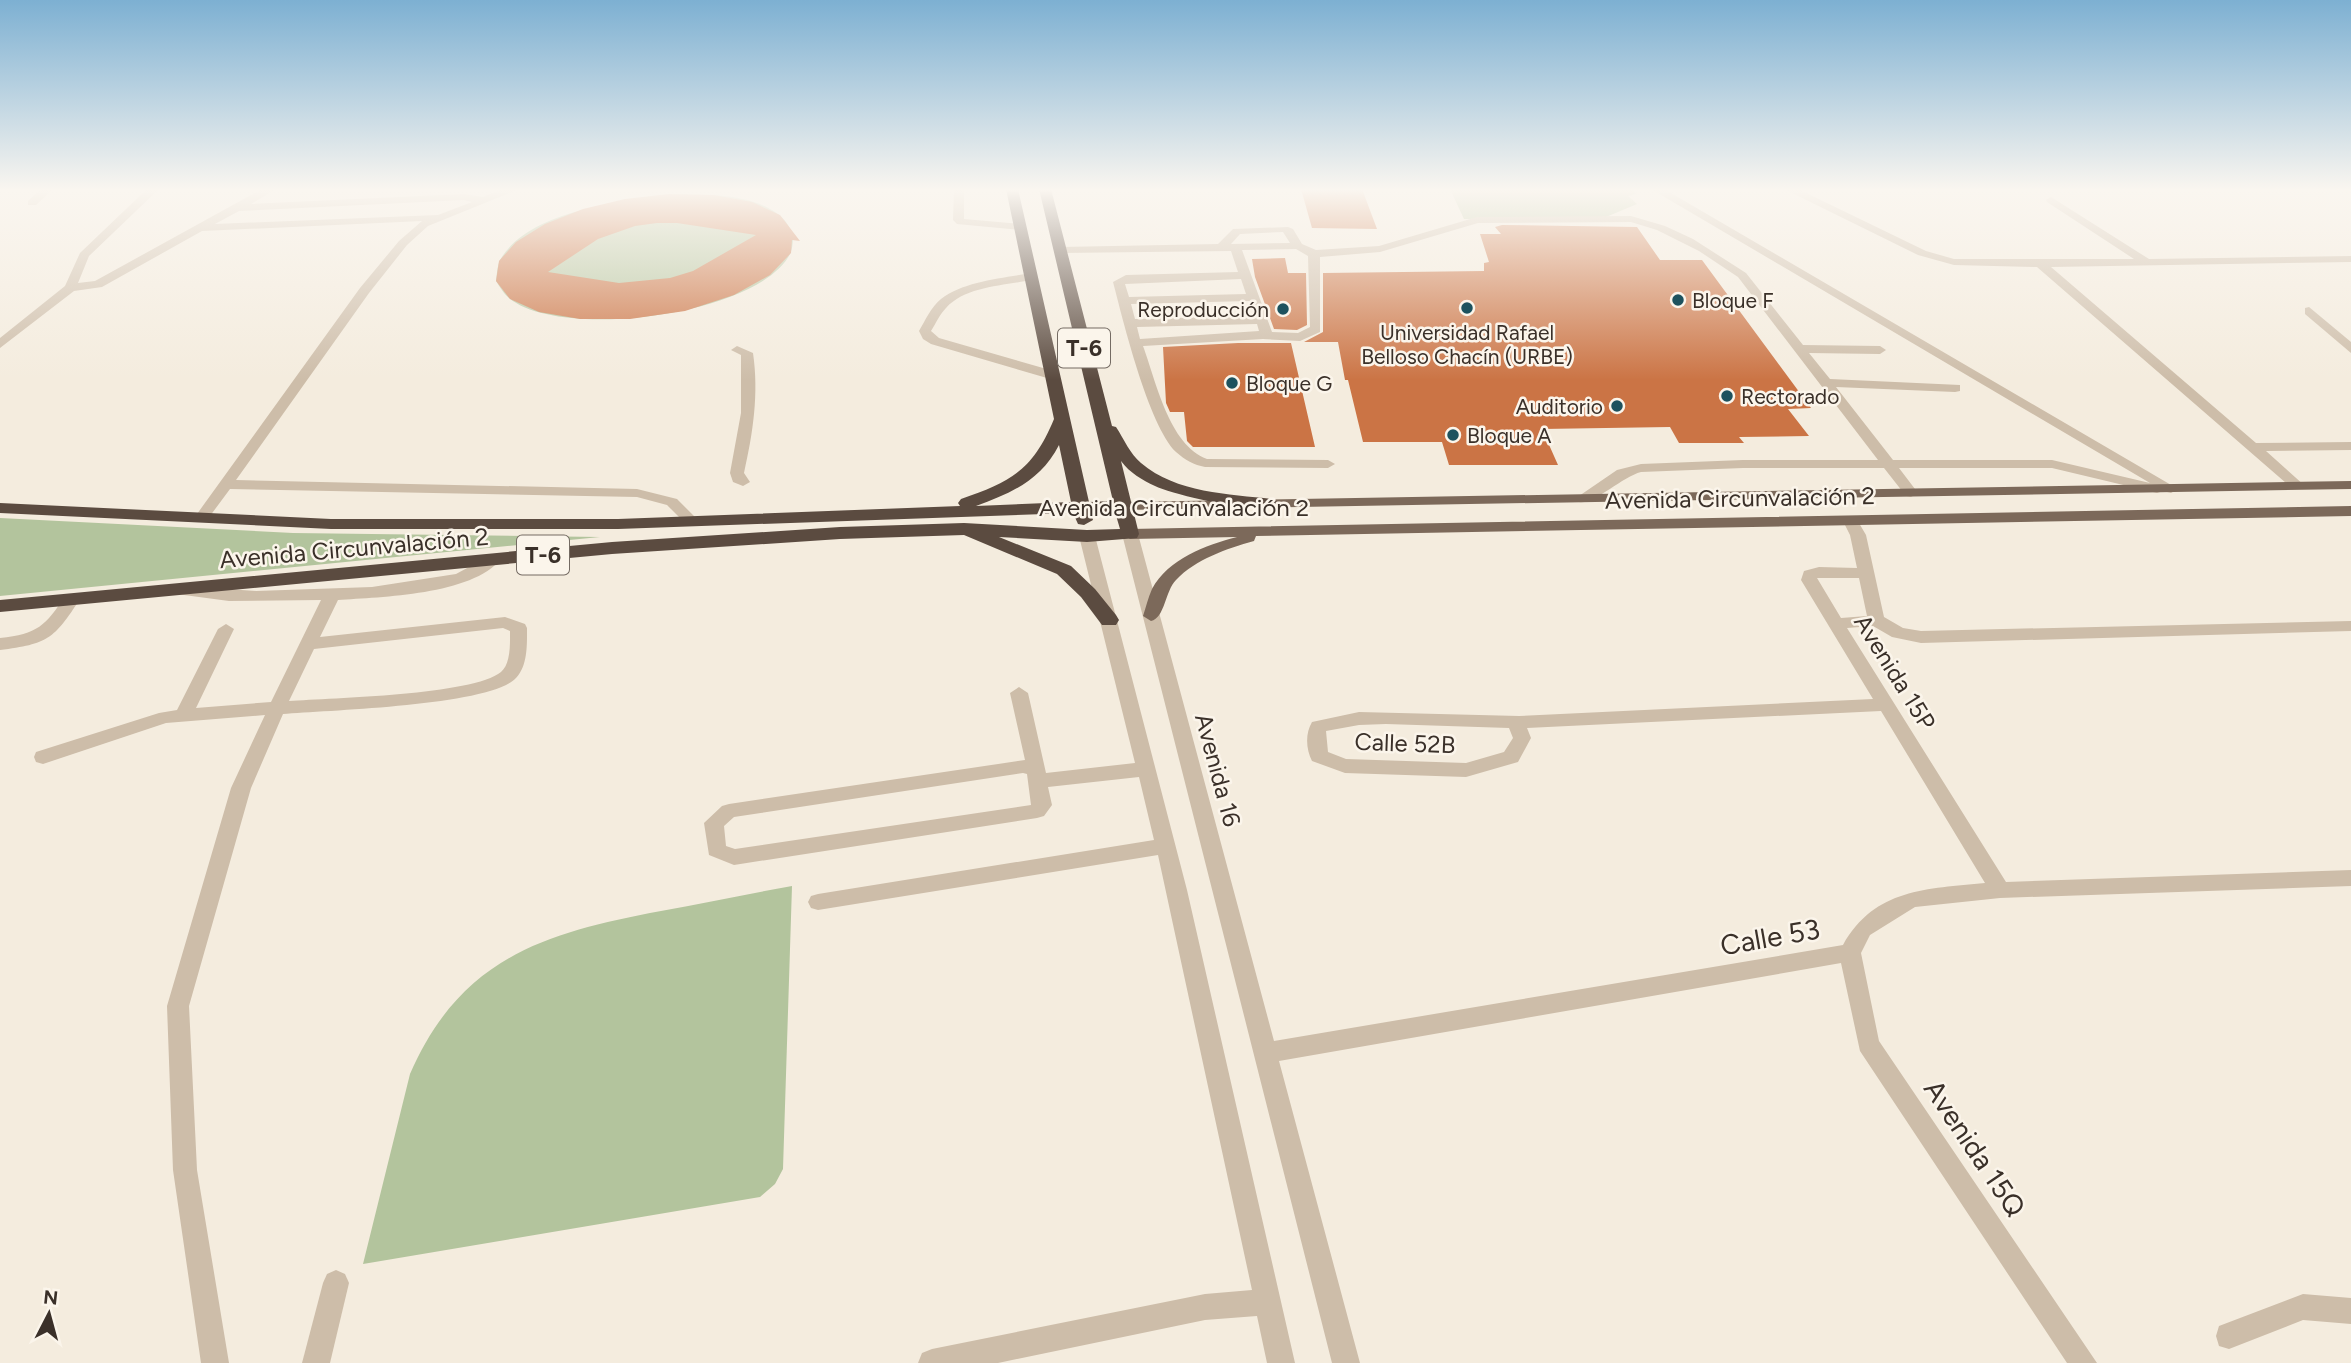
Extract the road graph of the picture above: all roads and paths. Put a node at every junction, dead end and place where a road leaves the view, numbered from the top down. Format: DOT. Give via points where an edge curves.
graph roads {
  1 [pos="88,253"];
  2 [pos="156,253"];
  3 [pos="394,253"];
  4 [pos="1026,253"];
  5 [pos="1061,253"];
  6 [pos="1237,253"];
  7 [pos="1311,253"];
  8 [pos="1332,253"];
  9 [pos="1706,253"];
  10 [pos="1764,253"];
  11 [pos="1923,253"];
  12 [pos="2131,253"];
  13 [pos="1314,254"];
  14 [pos="2351,259"];
  15 [pos="2146,262"];
  16 [pos="2040,264"];
  17 [pos="1245,275"];
  18 [pos="1031,277"];
  19 [pos="70,288"];
  20 [pos="1254,297"];
  21 [pos="1122,301"];
  22 [pos="2309,311"];
  23 [pos="1262,320"];
  24 [pos="1129,323"];
  25 [pos="1263,335"];
  26 [pos="1135,343"];
  27 [pos="0,344"];
  28 [pos="1799,349"];
  29 [pos="2351,349"];
  30 [pos="737,351"];
  31 [pos="1880,351"];
  32 [pos="1052,376"];
  33 [pos="1825,383"];
  34 [pos="1955,388"];
  35 [pos="1062,419"];
  36 [pos="1102,419"];
  37 [pos="2075,433"];
  38 [pos="2351,446"];
  39 [pos="2253,447"];
  40 [pos="1328,464"];
  41 [pos="2052,464"];
  42 [pos="1889,465"];
  43 [pos="743,482"];
  44 [pos="225,484"];
  45 [pos="2351,485"];
  46 [pos="2298,486"];
  47 [pos="2164,489"];
  48 [pos="1911,493"];
  49 [pos="1584,499"];
  50 [pos="1272,504"];
  51 [pos="1124,506"];
  52 [pos="1081,507"];
  53 [pos="0,508"];
  54 [pos="940,512"];
  55 [pos="2351,512"];
  56 [pos="202,517"];
  57 [pos="691,521"];
  58 [pos="1851,521"];
  59 [pos="964,529"];
  60 [pos="1276,532"];
  61 [pos="1130,534"];
  62 [pos="1087,536"];
  63 [pos="493,559"];
  64 [pos="1866,573"];
  65 [pos="175,589"];
  66 [pos="331,597"];
  67 [pos="72,599"];
  68 [pos="0,606"];
  69 [pos="1151,616"];
  70 [pos="1109,620"];
  71 [pos="1876,620"];
  72 [pos="1836,624"];
  73 [pos="2351,626"];
  74 [pos="226,629"];
  75 [pos="0,644"];
  76 [pos="308,644"];
  77 [pos="1019,693"];
  78 [pos="1887,705"];
  79 [pos="277,708"];
  80 [pos="184,714"];
  81 [pos="1516,722"];
  82 [pos="43,757"];
  83 [pos="1147,769"];
  84 [pos="1038,776"];
  85 [pos="1166,846"];
  86 [pos="2351,878"];
  87 [pos="2000,890"];
  88 [pos="818,902"];
  89 [pos="1850,953"];
  90 [pos="1265,1053"];
  91 [pos="337,1283"];
  92 [pos="1268,1302"];
  93 [pos="2351,1311"];
  94 [pos="2229,1336"];
  95 [pos="215,1363"];
  96 [pos="316,1363"];
  97 [pos="932,1363"];
  98 [pos="1282,1363"];
  99 [pos="1346,1363"];
  100 [pos="2083,1363"];
  1 -- 19 [label="street"];
  2 -- 19 [label="street" via="98,284"];
  3 -- 44 [label="street"];
  4 -- 18 [label="highway, T-6"];
  5 -- 36 [label="highway, Avenida 16 / T-6"];
  6 -- 17 [label="street"];
  7 -- 13 [label="street"];
  8 -- 13 [label="street"];
  9 -- 28 [label="street" via="1742,275"];
  10 -- 37 [label="street"];
  11 -- 16 [label="street" via="1954,262"];
  12 -- 15 [label="street"];
  13 -- 25 [label="street" via="1316,329 1300,337"];
  14 -- 15 [label="street"];
  15 -- 16 [label="street"];
  16 -- 39 [label="street"];
  17 -- 20 [label="street"];
  17 -- 21 [label="street" via="1126,279 1119,282"];
  18 -- 32 [label="highway, T-6"];
  18 -- 32 [label="street" via="965,292 945,302 925,331 935,341"];
  19 -- 27 [label="street"];
  20 -- 21 [label="street"];
  20 -- 23 [label="street"];
  21 -- 24 [label="street"];
  22 -- 29 [label="street"];
  23 -- 24 [label="street"];
  23 -- 25 [label="street"];
  24 -- 26 [label="street"];
  25 -- 26 [label="street"];
  26 -- 40 [label="street" via="1169,433 1194,459 1218,464"];
  28 -- 31 [label="street"];
  28 -- 33 [label="street"];
  30 -- 43 [label="street" via="747,353 751,375 737,472"];
  32 -- 35 [label="highway, T-6"];
  33 -- 34 [label="street"];
  33 -- 42 [label="street"];
  35 -- 52 [label="highway, T-6"];
  35 -- 54 [label="highway" via="1043,461 1021,480 1000,494"];
  36 -- 50 [label="highway" via="1135,467 1162,482 1210,496"];
  36 -- 51 [label="highway, Avenida 16 / T-6"];
  37 -- 41 [label="street" via="2078,454"];
  37 -- 47 [label="street"];
  38 -- 39 [label="street"];
  39 -- 46 [label="street"];
  41 -- 42 [label="street"];
  41 -- 47 [label="street"];
  42 -- 48 [label="street"];
  42 -- 49 [label="street" via="1641,468 1622,473"];
  44 -- 56 [label="street"];
  44 -- 57 [label="street" via="637,493 672,502"];
  45 -- 46 [label="main road, Avenida Circunvalación 2"];
  46 -- 47 [label="main road, Avenida Circunvalación 2"];
  47 -- 48 [label="main road, Avenida Circunvalación 2"];
  48 -- 49 [label="main road, Avenida Circunvalación 2"];
  49 -- 50 [label="main road, Avenida Circunvalación 2"];
  50 -- 51 [label="main road, Avenida Circunvalación 2"];
  51 -- 52 [label="highway, Avenida Circunvalación 2 / T-6"];
  51 -- 61 [label="highway, Avenida 16 / T-6"];
  52 -- 54 [label="highway, Avenida Circunvalación 2 / T-6"];
  52 -- 62 [label="highway, T-6"];
  53 -- 56 [label="highway, Avenida Circunvalación 2 / T-6"];
  54 -- 57 [label="highway, Avenida Circunvalación 2 / T-6"];
  55 -- 58 [label="main road, Avenida Circunvalación 2"];
  56 -- 57 [label="highway, Avenida Circunvalación 2 / T-6" via="331,524"];
  58 -- 60 [label="main road, Avenida Circunvalación 2"];
  58 -- 64 [label="street"];
  59 -- 62 [label="highway, Avenida Circunvalación 2 / T-6"];
  59 -- 63 [label="highway, Avenida Circunvalación 2 / T-6" via="826,534"];
  59 -- 70 [label="highway" via="1064,570"];
  60 -- 61 [label="main road, Avenida Circunvalación 2"];
  60 -- 69 [label="main road" via="1230,543 1189,561 1162,586"];
  61 -- 62 [label="highway, Avenida Circunvalación 2 / T-6"];
  61 -- 69 [label="street, Avenida 16"];
  62 -- 70 [label="street"];
  63 -- 65 [label="highway, Avenida Circunvalación 2 / T-6"];
  63 -- 66 [label="street" via="474,573 439,583"];
  64 -- 71 [label="street"];
  64 -- 72 [label="street, Avenida 15P" via="1810,575 1808,580"];
  65 -- 66 [label="street" via="205,596"];
  65 -- 67 [label="highway, Avenida Circunvalación 2 / T-6"];
  66 -- 76 [label="street"];
  67 -- 68 [label="highway, Avenida Circunvalación 2 / T-6"];
  67 -- 75 [label="street" via="37,640"];
  69 -- 90 [label="street, Avenida 16"];
  70 -- 83 [label="street"];
  71 -- 72 [label="street"];
  71 -- 73 [label="street" via="1898,633 1921,637"];
  72 -- 78 [label="street, Avenida 15P"];
  74 -- 80 [label="street"];
  76 -- 79 [label="street"];
  76 -- 79 [label="street" via="489,622 519,628 512,673 487,687"];
  77 -- 84 [label="street"];
  78 -- 81 [label="street, Calle 52B"];
  78 -- 87 [label="street, Avenida 15P"];
  79 -- 80 [label="street"];
  79 -- 95 [label="street" via="241,788 178,1006 186,1170"];
  80 -- 82 [label="street" via="142,723"];
  81 -- 81 [label="street, Calle 52B" via="1330,721 1318,727 1316,739 1319,756 1346,766 1466,770 1511,757 1522,737"];
  83 -- 84 [label="street"];
  83 -- 85 [label="street"];
  84 -- 84 [label="street" via="1023,766 729,811 714,823 716,850 734,857 1037,811 1042,805"];
  85 -- 88 [label="street"];
  85 -- 92 [label="street"];
  86 -- 87 [label="street, Calle 53"];
  87 -- 89 [label="street, Calle 53" via="1911,899 1863,929"];
  89 -- 90 [label="street, Calle 53"];
  89 -- 100 [label="street, Avenida 15Q" via="1868,1044"];
  90 -- 99 [label="street, Avenida 16"];
  91 -- 96 [label="street"];
  92 -- 97 [label="street" via="1205,1307"];
  92 -- 98 [label="street"];
  93 -- 94 [label="street" via="2303,1307"];
}
